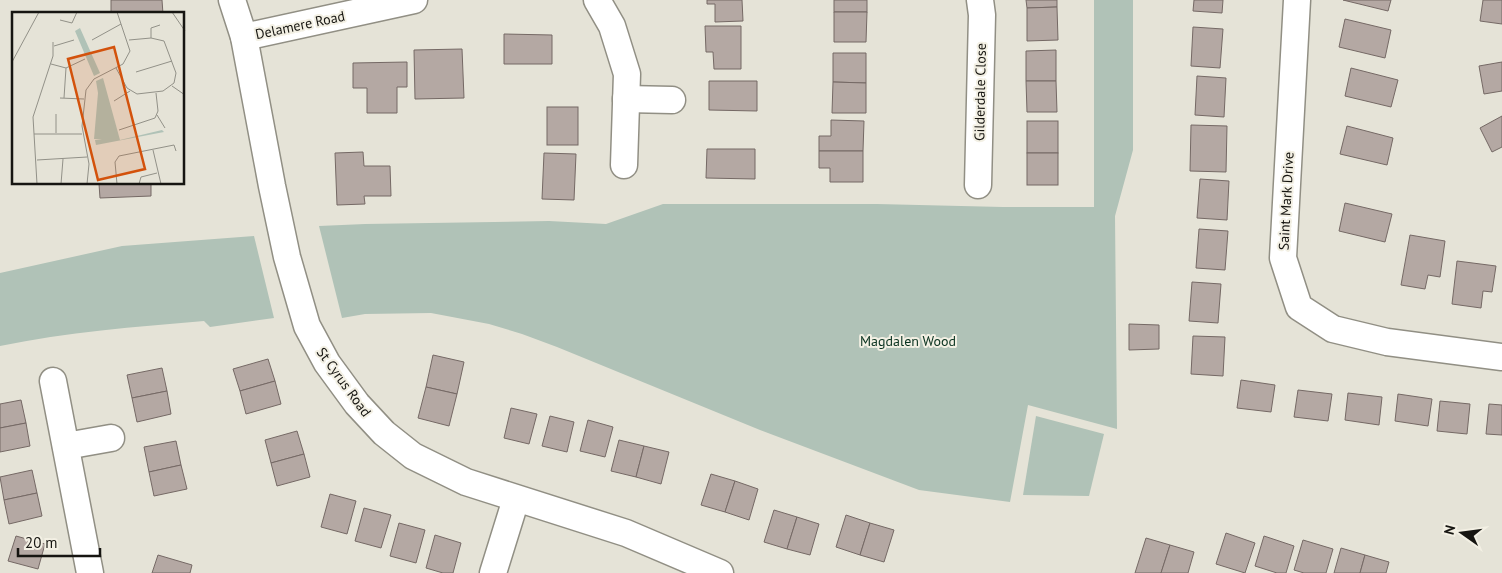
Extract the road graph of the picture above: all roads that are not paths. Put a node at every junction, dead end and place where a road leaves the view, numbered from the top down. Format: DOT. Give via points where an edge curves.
graph roads {
  1 [pos="232,0"];
  2 [pos="414,0"];
  3 [pos="597,0"];
  4 [pos="980,0"];
  5 [pos="1297,0"];
  6 [pos="244,37"];
  7 [pos="626,99"];
  8 [pos="672,100"];
  9 [pos="624,165"];
  10 [pos="978,184"];
  11 [pos="1502,358"];
  12 [pos="53,381"];
  13 [pos="111,438"];
  14 [pos="66,446"];
  15 [pos="516,499"];
  16 [pos="90,573"];
  17 [pos="493,573"];
  18 [pos="720,573"];
  1 -- 6 [label="street, St Cyrus Road"];
  2 -- 6 [label="street, Delamere Road"];
  3 -- 7 [label="street" via="612,26 627,74"];
  4 -- 10 [label="street, Gilderdale Close"];
  5 -- 11 [label="street, Saint Mark Drive" via="1283,258 1299,307 1333,329 1387,342"];
  6 -- 15 [label="street, St Cyrus Road" via="287,256 307,326 327,364 384,434 413,456 466,482"];
  7 -- 8 [label="street"];
  7 -- 9 [label="street"];
  12 -- 14 [label="street"];
  13 -- 14 [label="street"];
  14 -- 16 [label="street"];
  15 -- 17 [label="street"];
  15 -- 18 [label="street, St Cyrus Road" via="626,533"];
}
